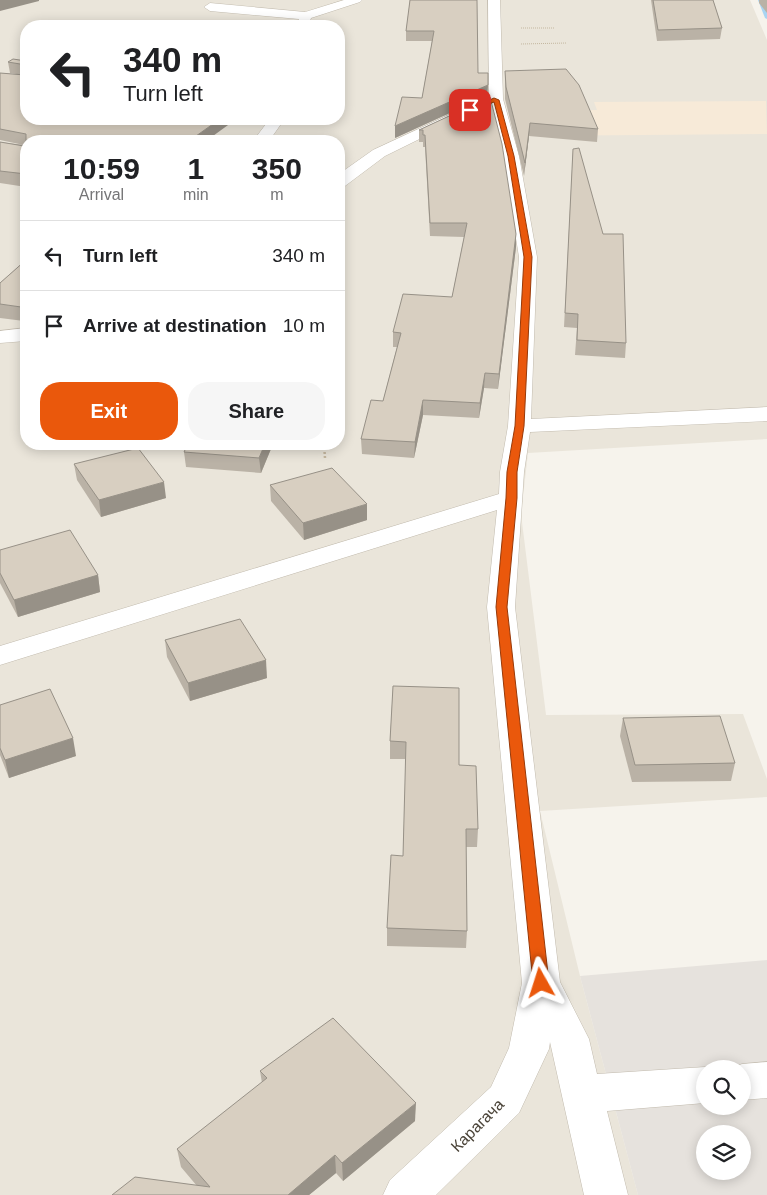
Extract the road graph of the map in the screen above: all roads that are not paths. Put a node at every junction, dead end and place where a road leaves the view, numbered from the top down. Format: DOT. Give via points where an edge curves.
graph roads {
  1 [pos="356,0"];
  2 [pos="494,0"];
  3 [pos="210,7"];
  4 [pos="297,20"];
  5 [pos="306,20"];
  6 [pos="466,112"];
  7 [pos="273,125"];
  8 [pos="265,135"];
  9 [pos="345,178"];
  10 [pos="0,336"];
  11 [pos="20,336"];
  12 [pos="767,414"];
  13 [pos="520,426"];
  14 [pos="512,498"];
  15 [pos="0,656"];
  16 [pos="541,983"];
  17 [pos="767,1080"];
  18 [pos="751,1081"];
  19 [pos="696,1086"];
  20 [pos="581,1094"];
  21 [pos="405,1195"];
  22 [pos="606,1195"];
  1 -- 5 [label="street"];
  2 -- 13 [label="street" via="496,36 488,102 511,156 528,257"];
  3 -- 4 [label="street"];
  6 -- 9 [label="street" via="379,153"];
  7 -- 8 [label="street"];
  10 -- 11 [label="street"];
  12 -- 13 [label="street"];
  13 -- 14 [label="street" via="512,472"];
  14 -- 15 [label="street"];
  14 -- 16 [label="street" via="501,607"];
  16 -- 20 [label="street" via="568,1039"];
  16 -- 21 [label="street, Карагача" via="529,1050 505,1100"];
  17 -- 18 [label="street"];
  19 -- 20 [label="street"];
  20 -- 22 [label="street"];
}
